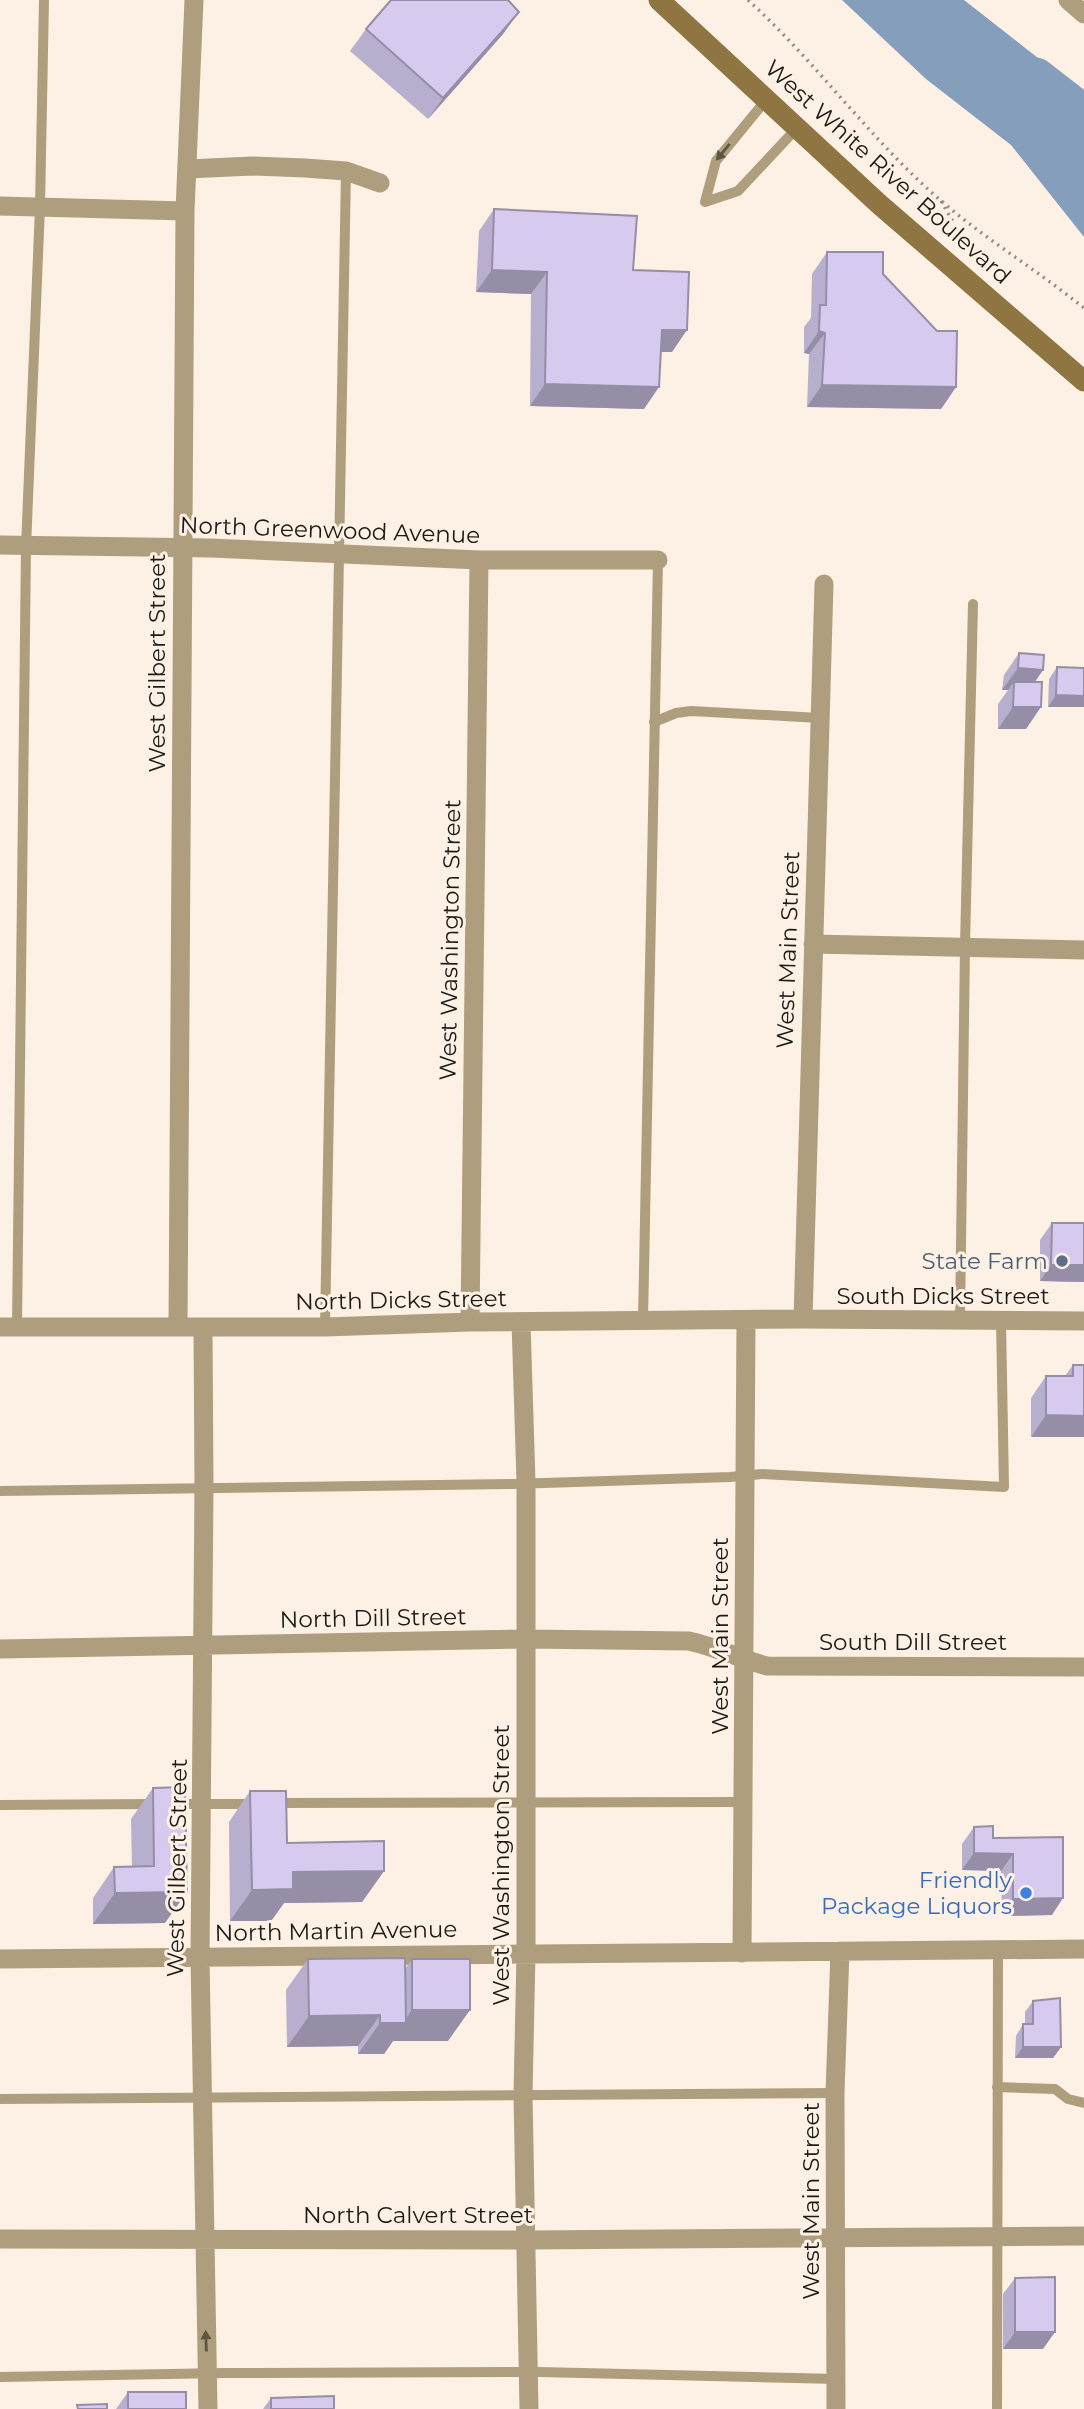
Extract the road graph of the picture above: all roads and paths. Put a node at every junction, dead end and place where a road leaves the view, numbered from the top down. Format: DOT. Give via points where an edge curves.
graph roads {
  1 [pos="44,0"];
  2 [pos="194,0"];
  3 [pos="659,0"];
  4 [pos="748,0"];
  5 [pos="1068,0"];
  6 [pos="1084,13"];
  7 [pos="766,99"];
  8 [pos="797,128"];
  9 [pos="188,169"];
  10 [pos="346,171"];
  11 [pos="380,183"];
  12 [pos="940,200"];
  13 [pos="0,206"];
  14 [pos="40,207"];
  15 [pos="185,211"];
  16 [pos="989,269"];
  17 [pos="1084,308"];
  18 [pos="1084,381"];
  19 [pos="0,545"];
  20 [pos="26,547"];
  21 [pos="182,549"];
  22 [pos="340,554"];
  23 [pos="480,560"];
  24 [pos="658,560"];
  25 [pos="824,584"];
  26 [pos="973,604"];
  27 [pos="820,718"];
  28 [pos="654,722"];
  29 [pos="813,944"];
  30 [pos="965,946"];
  31 [pos="1084,950"];
  32 [pos="803,1319"];
  33 [pos="746,1320"];
  34 [pos="960,1320"];
  35 [pos="643,1321"];
  36 [pos="1001,1321"];
  37 [pos="1084,1321"];
  38 [pos="470,1322"];
  39 [pos="521,1322"];
  40 [pos="8,1327"];
  41 [pos="178,1327"];
  42 [pos="203,1327"];
  43 [pos="325,1327"];
  44 [pos="745,1476"];
  45 [pos="526,1482"];
  46 [pos="204,1488"];
  47 [pos="0,1492"];
  48 [pos="527,1639"];
  49 [pos="203,1646"];
  50 [pos="0,1649"];
  51 [pos="743,1660"];
  52 [pos="1084,1667"];
  53 [pos="526,1801"];
  54 [pos="744,1802"];
  55 [pos="202,1804"];
  56 [pos="0,1805"];
  57 [pos="1084,1949"];
  58 [pos="998,1950"];
  59 [pos="840,1951"];
  60 [pos="742,1953"];
  61 [pos="526,1954"];
  62 [pos="200,1958"];
  63 [pos="0,1959"];
  64 [pos="997,2087"];
  65 [pos="835,2093"];
  66 [pos="523,2095"];
  67 [pos="202,2097"];
  68 [pos="0,2099"];
  69 [pos="1084,2103"];
  70 [pos="997,2236"];
  71 [pos="1084,2236"];
  72 [pos="835,2237"];
  73 [pos="203,2238"];
  74 [pos="0,2239"];
  75 [pos="526,2240"];
  76 [pos="528,2372"];
  77 [pos="207,2373"];
  78 [pos="0,2377"];
  79 [pos="836,2379"];
  80 [pos="208,2409"];
  81 [pos="529,2409"];
  82 [pos="836,2409"];
  83 [pos="997,2409"];
  1 -- 14 [label="lane"];
  2 -- 9 [label="street, West Gilbert Street"];
  3 -- 7 [label="street, West White River Boulevard"];
  4 -- 12 [label="path"];
  5 -- 6 [label="street"];
  7 -- 8 [label="street, West White River Boulevard"];
  7 -- 8 [label="lane, one-way" via="716,161 705,202 738,191"];
  8 -- 18 [label="street, West White River Boulevard"];
  9 -- 10 [label="street" via="252,166"];
  9 -- 15 [label="street, West Gilbert Street"];
  10 -- 11 [label="street"];
  10 -- 22 [label="lane"];
  12 -- 16 [label="path"];
  12 -- 17 [label="path"];
  13 -- 14 [label="street"];
  14 -- 15 [label="street"];
  14 -- 20 [label="lane"];
  15 -- 21 [label="street, West Gilbert Street"];
  19 -- 20 [label="street, North Greenwood Avenue"];
  20 -- 21 [label="street, North Greenwood Avenue"];
  20 -- 40 [label="lane"];
  21 -- 22 [label="street, North Greenwood Avenue"];
  21 -- 41 [label="street, West Gilbert Street"];
  22 -- 23 [label="street, North Greenwood Avenue"];
  22 -- 43 [label="lane"];
  23 -- 24 [label="street, North Greenwood Avenue"];
  23 -- 38 [label="street, West Washington Street"];
  24 -- 28 [label="lane"];
  25 -- 27 [label="street, West Main Street"];
  26 -- 30 [label="lane"];
  27 -- 28 [label="lane" via="691,711"];
  27 -- 29 [label="street, West Main Street"];
  28 -- 35 [label="lane"];
  29 -- 30 [label="street"];
  29 -- 32 [label="street, West Main Street"];
  30 -- 31 [label="street"];
  30 -- 34 [label="lane"];
  32 -- 33 [label="street, North Dicks Street"];
  32 -- 34 [label="street, South Dicks Street"];
  33 -- 35 [label="street, North Dicks Street"];
  33 -- 44 [label="street, West Main Street"];
  34 -- 36 [label="street, South Dicks Street"];
  35 -- 39 [label="street, North Dicks Street"];
  36 -- 37 [label="street, South Dicks Street"];
  36 -- 44 [label="lane" via="1004,1487"];
  38 -- 39 [label="street, North Dicks Street"];
  38 -- 43 [label="street, North Dicks Street"];
  39 -- 45 [label="street, West Washington Street"];
  40 -- 41 [label="street, North Dicks Street"];
  41 -- 42 [label="street, North Dicks Street"];
  42 -- 43 [label="street, North Dicks Street"];
  42 -- 46 [label="street, West Gilbert Street"];
  44 -- 45 [label="lane"];
  44 -- 51 [label="street, West Main Street"];
  45 -- 46 [label="lane"];
  45 -- 48 [label="street, West Washington Street"];
  46 -- 47 [label="lane"];
  46 -- 49 [label="street, West Gilbert Street"];
  48 -- 49 [label="street, North Dill Street"];
  48 -- 51 [label="street, North Dill Street" via="689,1641"];
  48 -- 53 [label="street, West Washington Street"];
  49 -- 50 [label="street, North Dill Street"];
  49 -- 55 [label="street, West Gilbert Street"];
  51 -- 52 [label="street, South Dill Street" via="767,1666"];
  51 -- 54 [label="street, West Main Street"];
  53 -- 54 [label="lane"];
  53 -- 55 [label="lane"];
  53 -- 61 [label="street, West Washington Street"];
  54 -- 60 [label="street, West Main Street"];
  55 -- 56 [label="lane"];
  55 -- 62 [label="street, West Gilbert Street"];
  57 -- 58 [label="street, North Martin Avenue"];
  58 -- 59 [label="street, North Martin Avenue"];
  58 -- 64 [label="lane"];
  59 -- 60 [label="street, North Martin Avenue"];
  59 -- 65 [label="street, West Main Street"];
  60 -- 61 [label="street, North Martin Avenue"];
  61 -- 62 [label="street, North Martin Avenue"];
  61 -- 66 [label="street, West Washington Street"];
  62 -- 63 [label="street, North Martin Avenue"];
  62 -- 67 [label="street, West Gilbert Street"];
  64 -- 69 [label="lane" via="1055,2089"];
  64 -- 70 [label="lane"];
  65 -- 66 [label="lane"];
  65 -- 72 [label="street, West Main Street"];
  66 -- 67 [label="lane"];
  66 -- 75 [label="street, West Washington Street"];
  67 -- 68 [label="lane"];
  67 -- 73 [label="street, West Gilbert Street"];
  70 -- 71 [label="street, North Calvert Street"];
  70 -- 72 [label="street, North Calvert Street"];
  70 -- 83 [label="lane"];
  72 -- 75 [label="street, North Calvert Street"];
  72 -- 79 [label="street, West Main Street"];
  73 -- 74 [label="street, North Calvert Street"];
  73 -- 75 [label="street, North Calvert Street"];
  77 -- 73 [label="street, West Gilbert Street, one-way"];
  75 -- 76 [label="street, West Washington Street"];
  76 -- 77 [label="lane"];
  76 -- 79 [label="lane"];
  76 -- 81 [label="street, West Washington Street"];
  77 -- 78 [label="lane"];
  77 -- 80 [label="street, West Gilbert Street"];
  79 -- 82 [label="street, West Main Street"];
}
